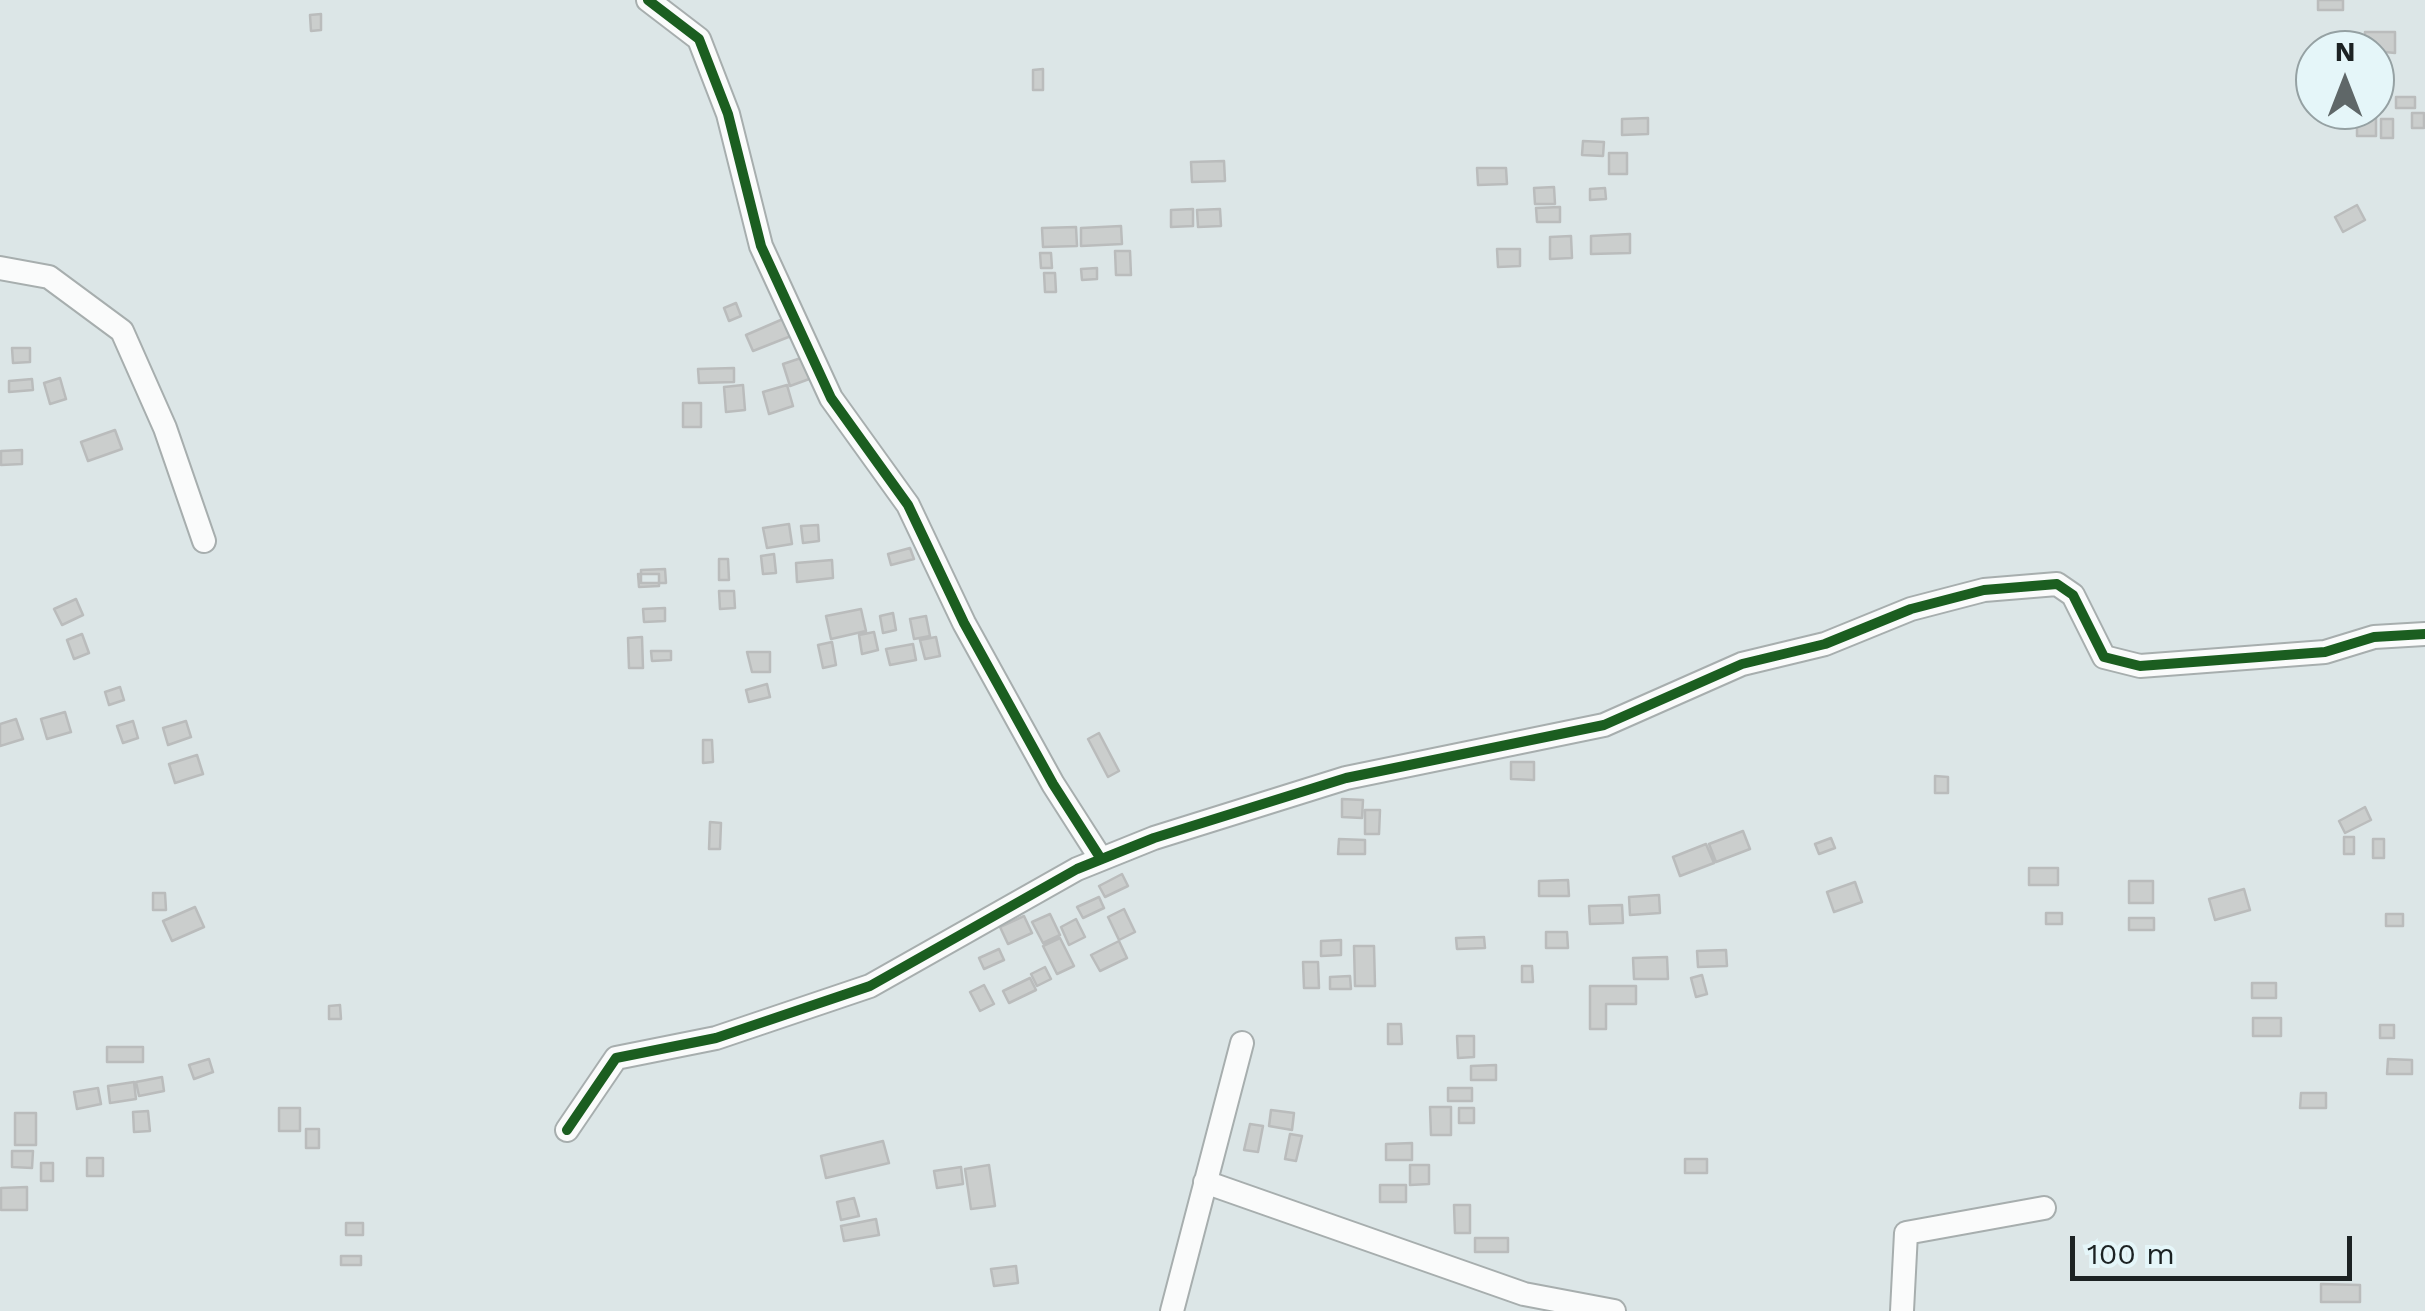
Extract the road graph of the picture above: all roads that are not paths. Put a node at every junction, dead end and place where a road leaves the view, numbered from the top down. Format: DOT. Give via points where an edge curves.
graph roads {
  1 [pos="648,0"];
  2 [pos="0,268"];
  3 [pos="204,542"];
  4 [pos="2425,634"];
  5 [pos="1100,859"];
  6 [pos="1242,1043"];
  7 [pos="567,1130"];
  8 [pos="1206,1182"];
  9 [pos="2044,1208"];
  10 [pos="1172,1311"];
  11 [pos="1614,1311"];
  12 [pos="1902,1311"];
  1 -- 5 [label="street" via="699,38 728,114 760,246 831,398 908,505 964,623"];
  2 -- 3 [label="street" via="49,277 122,331"];
  4 -- 5 [label="street" via="2374,637 2325,652 2140,666 2104,657 2073,595 2057,584 1984,590 1911,609 1825,644 1742,664 1604,725 1346,778"];
  5 -- 7 [label="street" via="870,986 716,1038 616,1058"];
  6 -- 8 [label="street"];
  8 -- 10 [label="street"];
  8 -- 11 [label="street" via="1524,1294"];
  9 -- 12 [label="street" via="1906,1233"];
}
